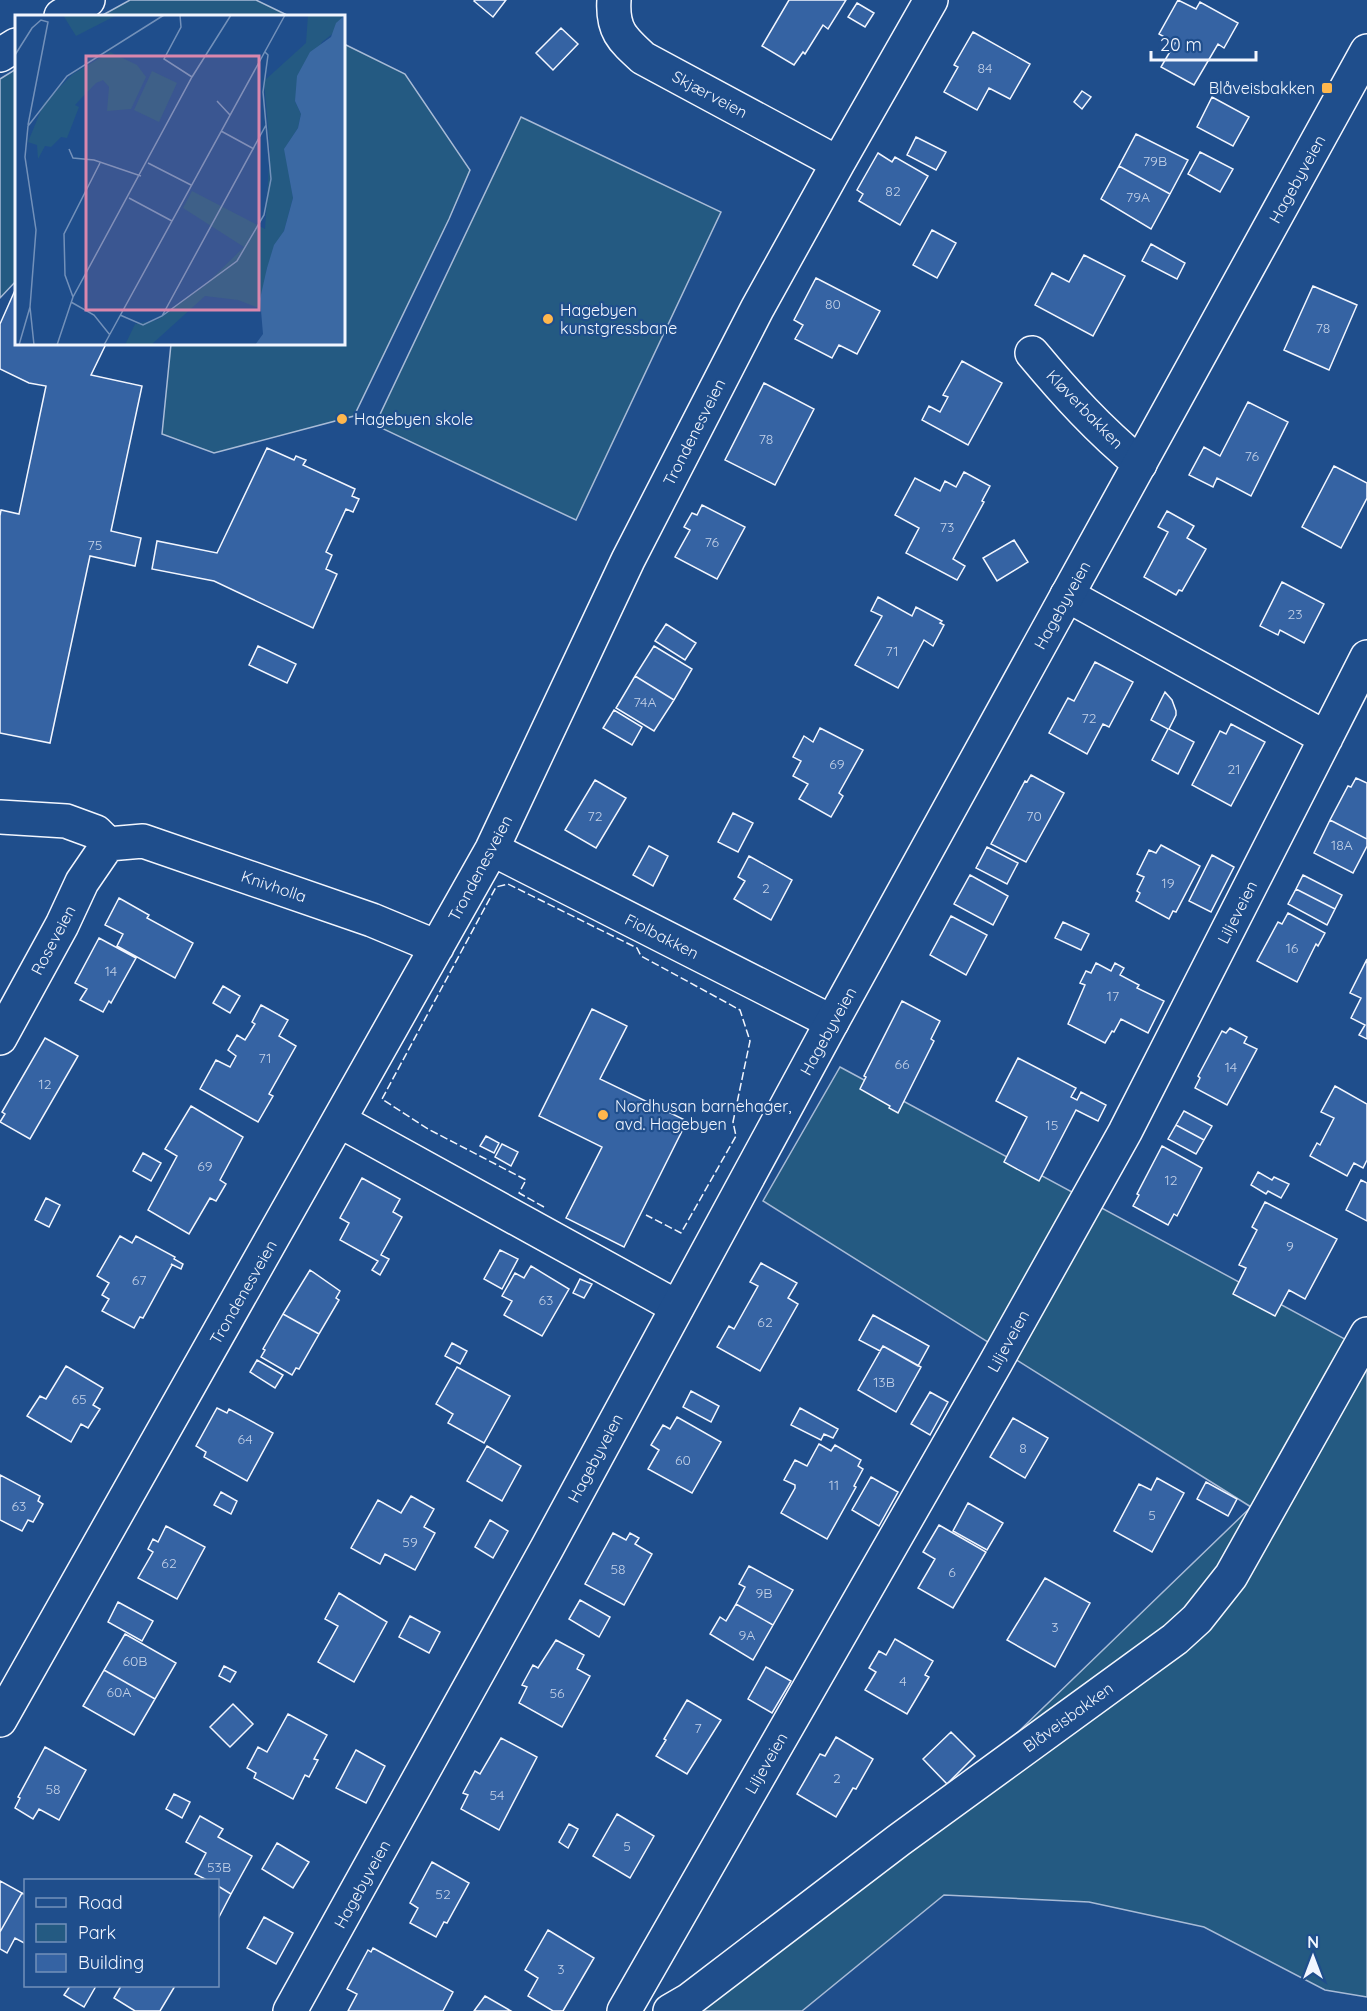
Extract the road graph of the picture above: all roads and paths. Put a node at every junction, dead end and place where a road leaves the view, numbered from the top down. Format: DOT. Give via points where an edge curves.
graph roads {
  1 [pos="88,0"];
  2 [pos="614,0"];
  3 [pos="931,0"];
  4 [pos="63,15"];
  5 [pos="15,46"];
  6 [pos="1367,51"];
  7 [pos="0,55"];
  8 [pos="838,163"];
  9 [pos="1032,353"];
  10 [pos="1140,464"];
  11 [pos="1067,596"];
  12 [pos="1367,657"];
  13 [pos="1326,738"];
  14 [pos="0,816"];
  15 [pos="108,844"];
  16 [pos="492,849"];
  17 [pos="437,947"];
  18 [pos="832,1022"];
  19 [pos="0,1038"];
  20 [pos="340,1121"];
  21 [pos="677,1307"];
  22 [pos="1367,1334"];
  23 [pos="0,1720"];
  24 [pos="290,2011"];
  25 [pos="624,2011"];
  26 [pos="670,2011"];
  1 -- 4 [label="street"];
  2 -- 8 [label="street, Skjærveien" via="614,21 622,40 643,58"];
  3 -- 8 [label="street, Trondenesveien"];
  5 -- 7 [label="street"];
  6 -- 10 [label="street, Hagebyveien"];
  8 -- 16 [label="street, Trondenesveien" via="757,309 628,560"];
  9 -- 10 [label="street, Kløverbakken" via="1075,404"];
  10 -- 11 [label="street, Hagebyveien"];
  11 -- 13 [label="street"];
  11 -- 18 [label="street, Hagebyveien"];
  12 -- 13 [label="street, Liljeveien"];
  13 -- 25 [label="street, Liljeveien" via="1125,1132"];
  14 -- 15 [label="street" via="66,821 96,832"];
  15 -- 17 [label="street, Knivholla" via="143,841 372,920"];
  15 -- 19 [label="street, Roseveien" via="82,882"];
  16 -- 17 [label="street, Trondenesveien"];
  16 -- 18 [label="street, Fiolbakken"];
  17 -- 20 [label="street, Trondenesveien"];
  18 -- 21 [label="street, Hagebyveien"];
  20 -- 21 [label="street"];
  20 -- 23 [label="street, Trondenesveien"];
  21 -- 24 [label="street, Hagebyveien"];
  22 -- 26 [label="street, Blåveisbakken" via="1231,1576 1197,1619"];
}
